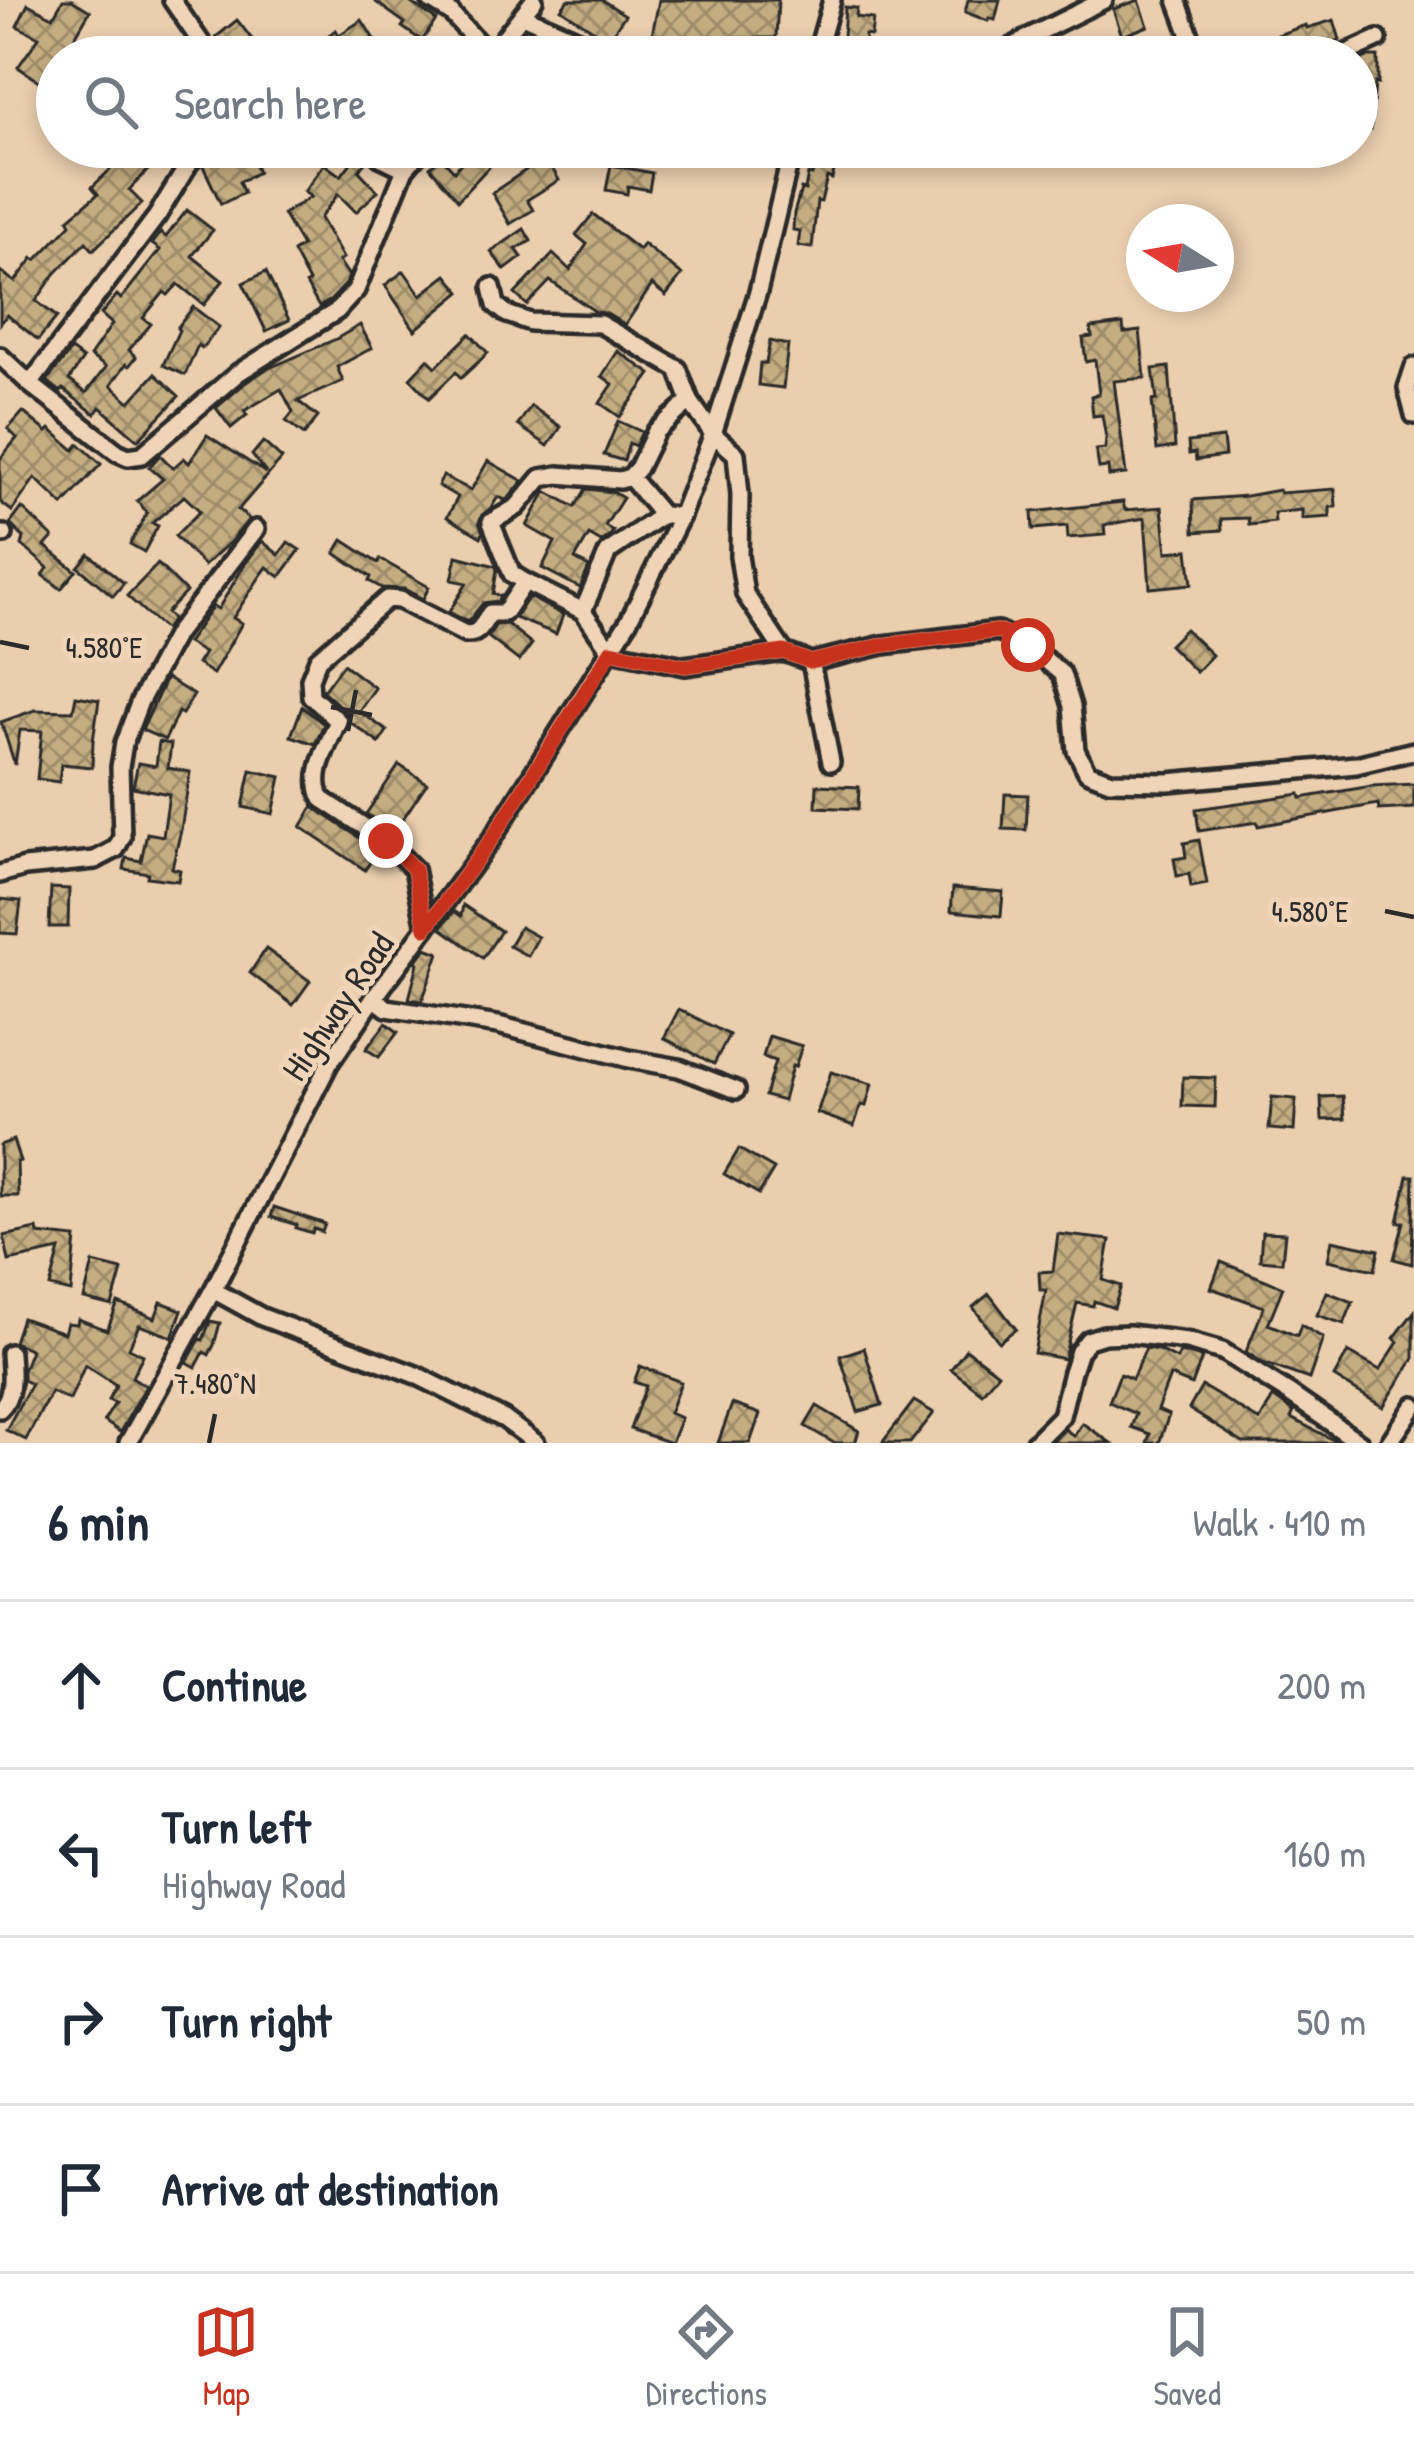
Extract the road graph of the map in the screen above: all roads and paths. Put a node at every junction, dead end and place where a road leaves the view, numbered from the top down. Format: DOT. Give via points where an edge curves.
graph roads {
  1 [pos="172,0"];
  2 [pos="430,0"];
  3 [pos="534,0"];
  4 [pos="832,0"];
  5 [pos="1104,0"];
  6 [pos="1177,0"];
  7 [pos="522,15"];
  8 [pos="197,36"];
  9 [pos="471,36"];
  10 [pos="506,36"];
  11 [pos="570,36"];
  12 [pos="822,36"];
  13 [pos="1030,36"];
  14 [pos="1190,36"];
  15 [pos="186,168"];
  16 [pos="400,168"];
  17 [pos="788,168"];
  18 [pos="404,170"];
  19 [pos="492,287"];
  20 [pos="0,356"];
  21 [pos="1414,367"];
  22 [pos="30,384"];
  23 [pos="690,401"];
  24 [pos="1414,416"];
  25 [pos="713,434"];
  26 [pos="630,477"];
  27 [pos="662,515"];
  28 [pos="681,516"];
  29 [pos="256,529"];
  30 [pos="525,582"];
  31 [pos="583,611"];
  32 [pos="611,651"];
  33 [pos="784,652"];
  34 [pos="811,662"];
  35 [pos="1414,751"];
  36 [pos="832,762"];
  37 [pos="0,874"];
  38 [pos="426,928"];
  39 [pos="374,998"];
  40 [pos="736,1090"];
  41 [pos="213,1290"];
  42 [pos="10,1352"];
  43 [pos="1414,1406"];
  44 [pos="0,1409"];
  45 [pos="128,1443"];
  46 [pos="536,1443"];
  47 [pos="1034,1443"];
  48 [pos="1360,1443"];
  49 [pos="1389,1443"];
  1 -- 8 [label="street"];
  2 -- 9 [label="street"];
  3 -- 7 [label="street"];
  4 -- 12 [label="street"];
  5 -- 13 [label="street"];
  6 -- 14 [label="street"];
  7 -- 10 [label="street"];
  7 -- 11 [label="street"];
  15 -- 22 [label="street"];
  16 -- 18 [label="street"];
  17 -- 25 [label="street, Highway Road"];
  18 -- 22 [label="street" via="347,301 238,373 142,455 117,452"];
  19 -- 23 [label="street" via="507,314 600,324 644,349 678,369"];
  20 -- 22 [label="street"];
  21 -- 24 [label="street" via="1407,388"];
  23 -- 25 [label="street"];
  23 -- 26 [label="street" via="656,430"];
  25 -- 28 [label="street, Highway Road"];
  25 -- 33 [label="street" via="736,454 745,594"];
  26 -- 27 [label="street"];
  26 -- 30 [label="street" via="541,478 518,507 491,522 512,574"];
  27 -- 28 [label="street"];
  27 -- 31 [label="street" via="608,552"];
  28 -- 32 [label="street, Highway Road"];
  29 -- 37 [label="street" via="176,634 140,701 122,755 116,849 95,860"];
  30 -- 31 [label="street"];
  30 -- 38 [label="street" via="504,614 490,614 472,634 387,599 317,659 310,679 311,696 338,721 317,789 414,869"];
  31 -- 32 [label="street"];
  32 -- 33 [label="street" via="685,666"];
  32 -- 38 [label="street, Highway Road"];
  33 -- 34 [label="street"];
  34 -- 35 [label="street" via="998,631 1062,674 1076,750 1087,772 1110,781 1356,765"];
  34 -- 36 [label="street"];
  38 -- 39 [label="street, Highway Road"];
  39 -- 40 [label="street" via="387,1008 679,1068"];
  39 -- 41 [label="street, Highway Road" via="328,1064"];
  41 -- 45 [label="street, Highway Road"];
  41 -- 46 [label="street" via="416,1375"];
  42 -- 44 [label="street" via="11,1390"];
  43 -- 49 [label="street"];
  47 -- 48 [label="street" via="1061,1416 1088,1340 1130,1334 1222,1352"];
}
